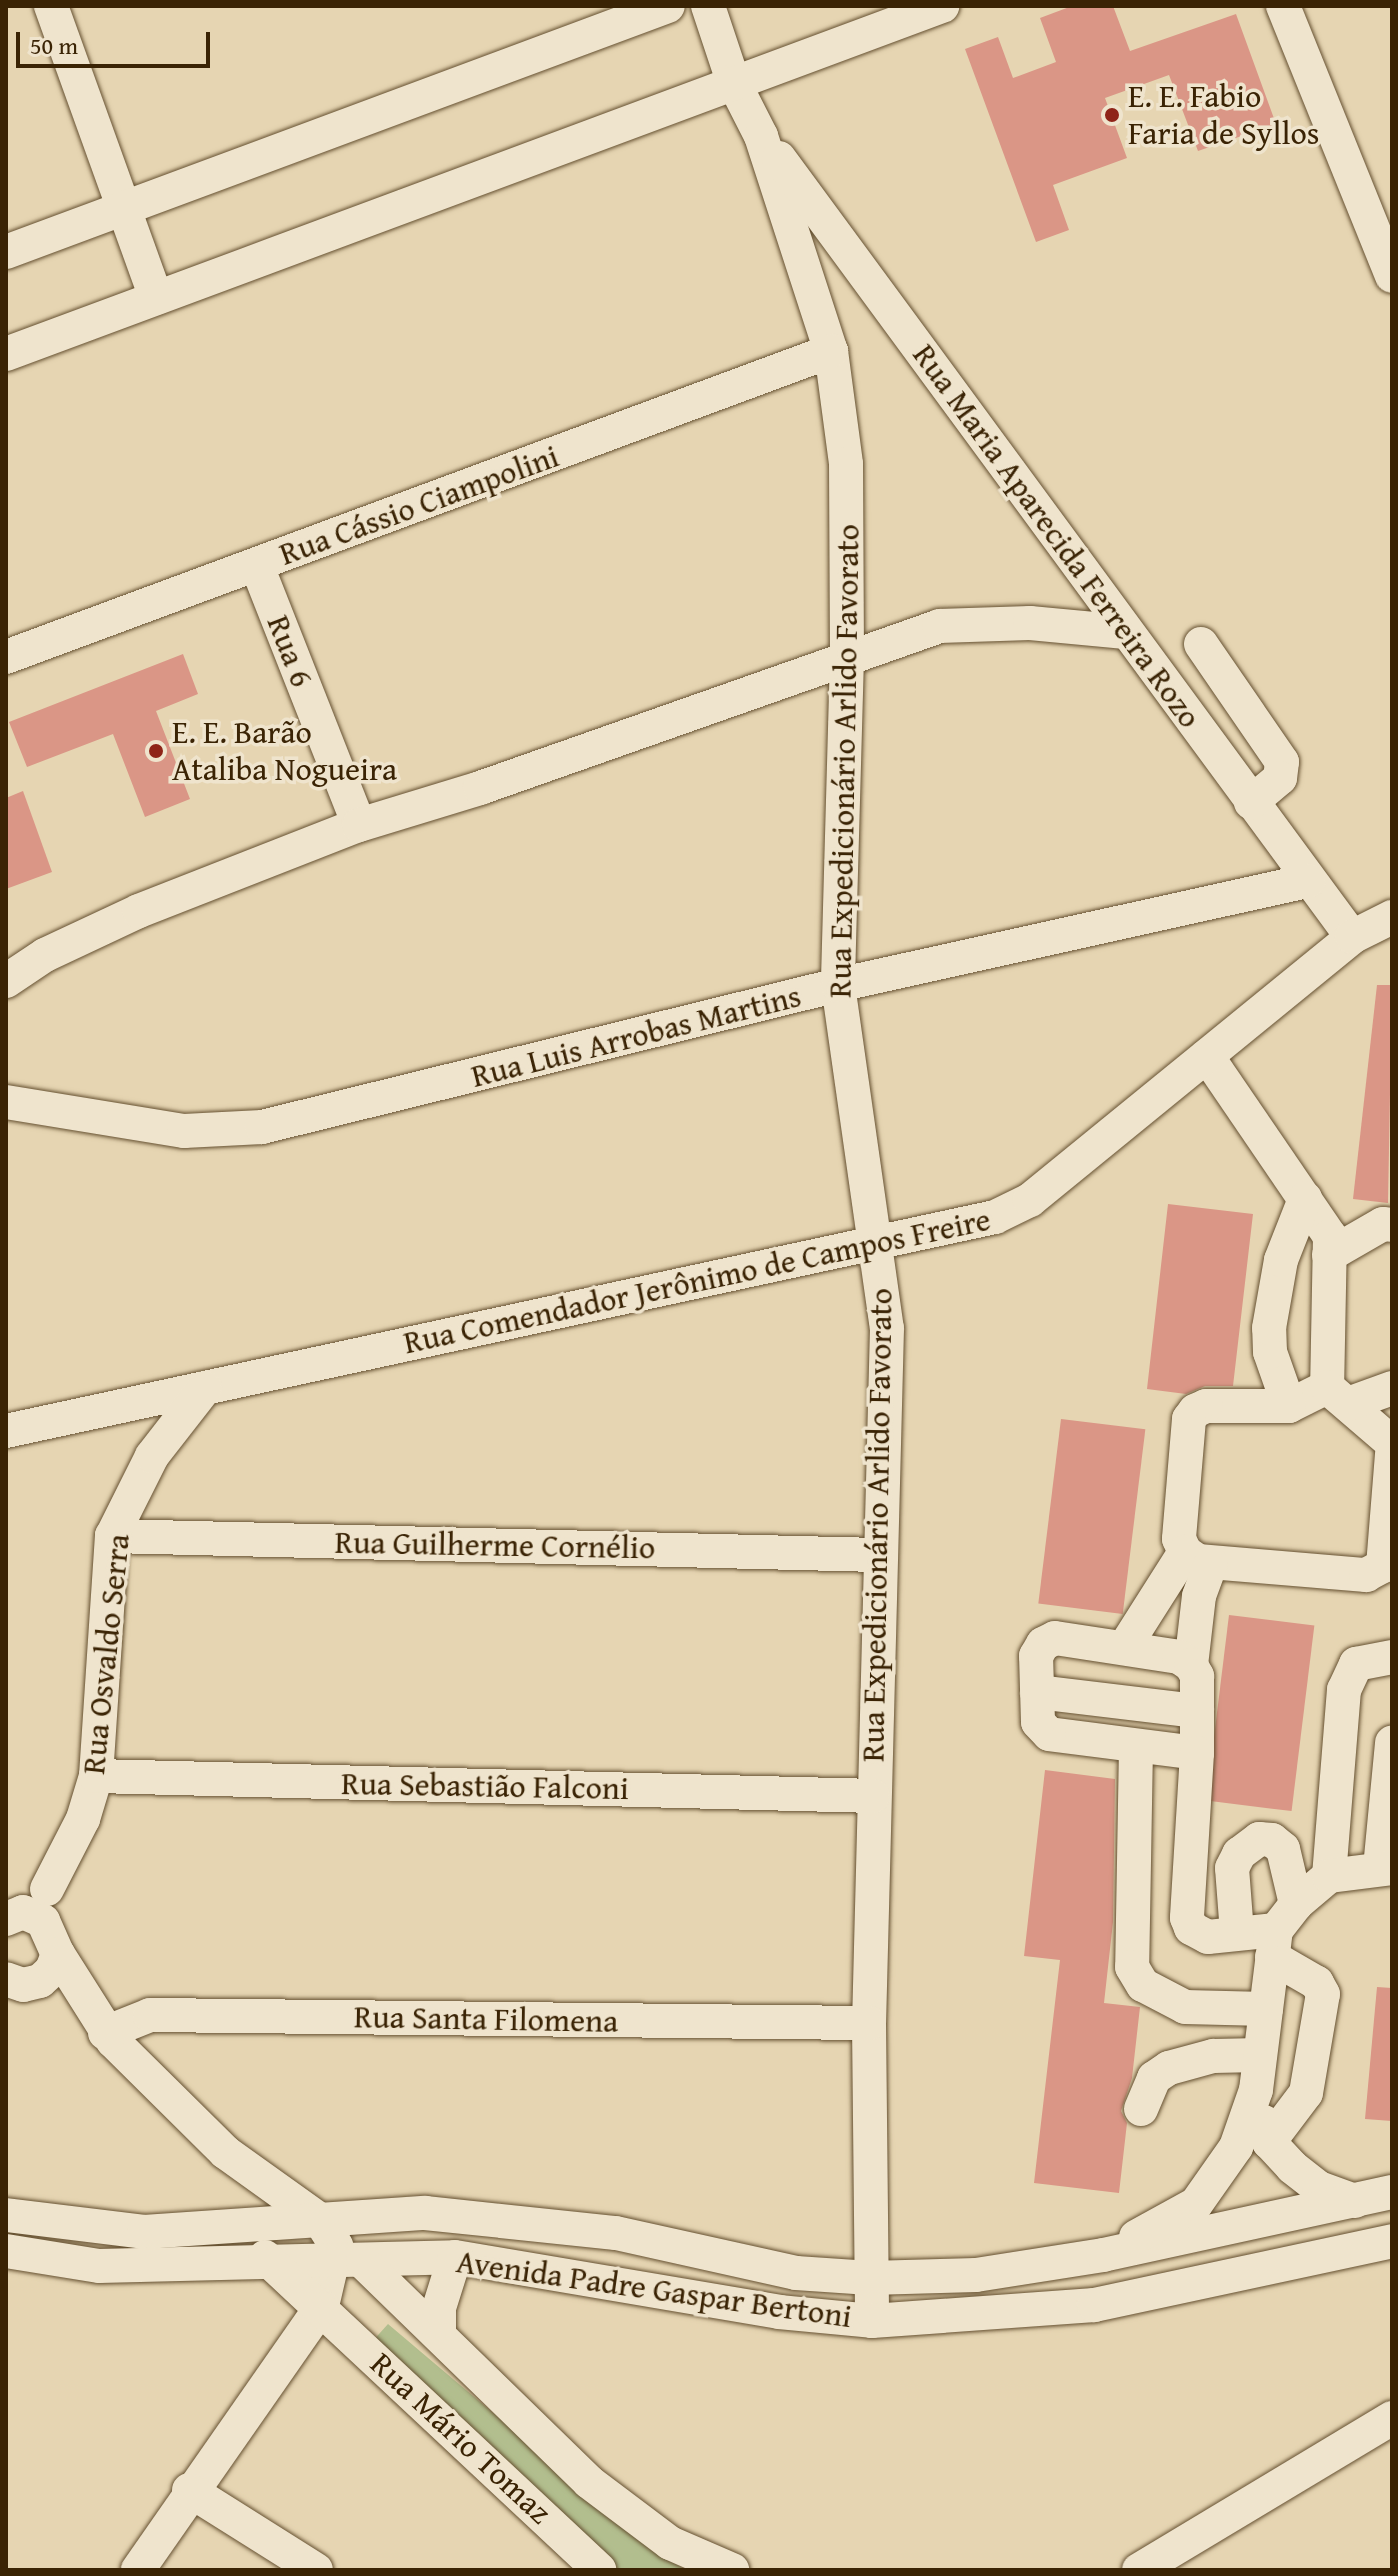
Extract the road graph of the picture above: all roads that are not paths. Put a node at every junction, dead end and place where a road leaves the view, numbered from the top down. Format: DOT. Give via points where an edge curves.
graph roads {
  1 [pos="51,6"];
  2 [pos="668,6"];
  3 [pos="708,6"];
  4 [pos="942,6"];
  5 [pos="1283,6"];
  6 [pos="733,81"];
  7 [pos="761,136"];
  8 [pos="123,210"];
  9 [pos="6,252"];
  10 [pos="1392,276"];
  11 [pos="156,298"];
  12 [pos="831,351"];
  13 [pos="6,354"];
  14 [pos="257,566"];
  15 [pos="1126,632"];
  16 [pos="1201,644"];
  17 [pos="6,657"];
  18 [pos="847,657"];
  19 [pos="1251,802"];
  20 [pos="359,825"];
  21 [pos="1309,881"];
  22 [pos="1392,917"];
  23 [pos="1352,937"];
  24 [pos="6,981"];
  25 [pos="838,985"];
  26 [pos="1207,1056"];
  27 [pos="6,1102"];
  28 [pos="1305,1199"];
  29 [pos="1392,1225"];
  30 [pos="878,1245"];
  31 [pos="1329,1255"];
  32 [pos="205,1388"];
  33 [pos="1392,1388"];
  34 [pos="1337,1396"];
  35 [pos="1289,1406"];
  36 [pos="6,1431"];
  37 [pos="1392,1443"];
  38 [pos="1392,1453"];
  39 [pos="112,1536"];
  40 [pos="878,1555"];
  41 [pos="1198,1557"];
  42 [pos="1124,1648"];
  43 [pos="1392,1657"];
  44 [pos="1191,1665"];
  45 [pos="1037,1692"];
  46 [pos="1197,1711"];
  47 [pos="1392,1743"];
  48 [pos="1136,1747"];
  49 [pos="1197,1753"];
  50 [pos="96,1776"];
  51 [pos="873,1796"];
  52 [pos="1386,1868"];
  53 [pos="1329,1876"];
  54 [pos="29,1918"];
  55 [pos="1281,1930"];
  56 [pos="1237,1933"];
  57 [pos="19,1981"];
  58 [pos="1266,2009"];
  59 [pos="869,2023"];
  60 [pos="105,2033"];
  61 [pos="1260,2055"];
  62 [pos="1256,2090"];
  63 [pos="1141,2109"];
  64 [pos="1269,2142"];
  65 [pos="225,2152"];
  66 [pos="1392,2192"];
  67 [pos="1355,2201"];
  68 [pos="6,2215"];
  69 [pos="263,2220"];
  70 [pos="320,2220"];
  71 [pos="1392,2241"];
  72 [pos="6,2251"];
  73 [pos="1103,2255"];
  74 [pos="455,2257"];
  75 [pos="349,2261"];
  76 [pos="269,2265"];
  77 [pos="870,2278"];
  78 [pos="322,2306"];
  79 [pos="872,2321"];
  80 [pos="439,2333"];
  81 [pos="1392,2418"];
  82 [pos="189,2490"];
  83 [pos="1149,2568"];
  84 [pos="138,2570"];
  85 [pos="316,2570"];
  86 [pos="600,2570"];
  87 [pos="732,2570"];
  1 -- 8 [label="street"];
  2 -- 8 [label="street"];
  3 -- 6 [label="street, Rua Expedicionário Arlido Favorato"];
  4 -- 6 [label="street"];
  5 -- 10 [label="street"];
  6 -- 7 [label="street, Rua Expedicionário Arlido Favorato"];
  6 -- 11 [label="street"];
  7 -- 12 [label="street, Rua Expedicionário Arlido Favorato"];
  7 -- 15 [label="street, Rua Maria Aparecida Ferreira Rozo"];
  8 -- 9 [label="street"];
  8 -- 11 [label="street"];
  11 -- 13 [label="street"];
  12 -- 14 [label="street, Rua Cássio Ciampolini"];
  12 -- 18 [label="street, Rua Expedicionário Arlido Favorato" via="846,464"];
  14 -- 17 [label="street, Rua Cássio Ciampolini"];
  14 -- 20 [label="street, Rua 6"];
  15 -- 18 [label="street" via="1030,623 939,626"];
  15 -- 19 [label="street, Rua Maria Aparecida Ferreira Rozo"];
  16 -- 19 [label="street" via="1282,762 1280,778"];
  18 -- 20 [label="street" via="494,783"];
  18 -- 25 [label="street, Rua Expedicionário Arlido Favorato"];
  19 -- 21 [label="street, Rua Maria Aparecida Ferreira Rozo"];
  20 -- 24 [label="street" via="139,911 45,955"];
  21 -- 23 [label="street, Rua Maria Aparecida Ferreira Rozo"];
  21 -- 25 [label="street, Rua Luis Arrobas Martins"];
  22 -- 23 [label="street, Rua Comendador Jerônimo de Campos Freire"];
  23 -- 26 [label="street, Rua Comendador Jerônimo de Campos Freire"];
  25 -- 27 [label="street, Rua Luis Arrobas Martins" via="262,1127 184,1131"];
  25 -- 30 [label="street, Rua Expedicionário Arlido Favorato" via="865,1198"];
  26 -- 28 [label="street"];
  26 -- 30 [label="street, Rua Comendador Jerônimo de Campos Freire" via="1030,1200 995,1217"];
  28 -- 31 [label="street" via="1330,1236"];
  28 -- 35 [label="street" via="1281,1260 1269,1328 1270,1352"];
  29 -- 31 [label="street" via="1383,1224"];
  30 -- 32 [label="street, Rua Comendador Jerônimo de Campos Freire"];
  30 -- 40 [label="street, Rua Expedicionário Arlido Favorato" via="887,1328"];
  31 -- 34 [label="street"];
  32 -- 36 [label="street, Rua Comendador Jerônimo de Campos Freire"];
  32 -- 39 [label="street, Rua Osvaldo Serra" via="152,1456"];
  33 -- 34 [label="street"];
  34 -- 35 [label="street"];
  34 -- 37 [label="street"];
  35 -- 41 [label="street" via="1206,1406 1189,1419 1179,1539"];
  38 -- 41 [label="street" via="1383,1566 1354,1575"];
  39 -- 40 [label="street, Rua Guilherme Cornélio"];
  39 -- 50 [label="street, Rua Osvaldo Serra"];
  40 -- 51 [label="street, Rua Expedicionário Arlido Favorato"];
  41 -- 42 [label="street"];
  41 -- 44 [label="street"];
  42 -- 44 [label="street" via="1179,1657"];
  42 -- 45 [label="street" via="1055,1638 1036,1656"];
  43 -- 53 [label="street" via="1356,1664 1344,1690"];
  44 -- 46 [label="street" via="1197,1676"];
  45 -- 46 [label="street"];
  45 -- 48 [label="street" via="1038,1722 1049,1734"];
  46 -- 49 [label="street"];
  47 -- 52 [label="street"];
  48 -- 49 [label="street"];
  48 -- 58 [label="street" via="1132,1967 1143,1985 1185,2007"];
  49 -- 56 [label="street" via="1187,1918 1199,1934"];
  50 -- 51 [label="street, Rua Sebastião Falconi"];
  50 -- 54 [label="street, Rua Osvaldo Serra" via="83,1819"];
  51 -- 59 [label="street, Rua Expedicionário Arlido Favorato"];
  52 -- 53 [label="street"];
  53 -- 55 [label="street"];
  54 -- 57 [label="street, Rua Osvaldo Serra" via="52,1970"];
  54 -- 60 [label="street"];
  55 -- 56 [label="street"];
  55 -- 56 [label="street" via="1283,1849 1272,1840 1259,1839 1239,1854 1232,1868"];
  55 -- 58 [label="street"];
  55 -- 64 [label="street" via="1323,1994 1306,2093"];
  57 -- 60 [label="street"];
  58 -- 61 [label="street"];
  59 -- 60 [label="street, Rua Santa Filomena" via="150,2015"];
  59 -- 77 [label="street, Rua Expedicionário Arlido Favorato"];
  60 -- 65 [label="street"];
  61 -- 62 [label="street"];
  61 -- 63 [label="street" via="1213,2056 1169,2068 1154,2078"];
  62 -- 64 [label="street"];
  62 -- 73 [label="street" via="1236,2147 1196,2204"];
  64 -- 67 [label="street" via="1319,2188"];
  65 -- 69 [label="street" via="240,2189"];
  65 -- 70 [label="street"];
  66 -- 67 [label="street, Avenida Padre Gaspar Bertoni"];
  67 -- 73 [label="street, Avenida Padre Gaspar Bertoni"];
  68 -- 69 [label="street, Avenida Padre Gaspar Bertoni" via="144,2232"];
  69 -- 70 [label="street, Avenida Padre Gaspar Bertoni"];
  69 -- 76 [label="street"];
  70 -- 75 [label="street"];
  70 -- 77 [label="street, Avenida Padre Gaspar Bertoni" via="425,2213 584,2229 796,2273"];
  71 -- 79 [label="street, Avenida Padre Gaspar Bertoni" via="1094,2305"];
  72 -- 76 [label="street, Avenida Padre Gaspar Bertoni" via="99,2266"];
  73 -- 77 [label="street, Avenida Padre Gaspar Bertoni" via="976,2275"];
  74 -- 75 [label="street, Avenida Padre Gaspar Bertoni"];
  74 -- 79 [label="street, Avenida Padre Gaspar Bertoni" via="779,2312"];
  74 -- 80 [label="street" via="439,2308"];
  75 -- 76 [label="street, Avenida Padre Gaspar Bertoni"];
  75 -- 78 [label="street"];
  75 -- 80 [label="street"];
  76 -- 78 [label="street, Rua Mário Tomaz"];
  77 -- 79 [label="street, Rua Expedicionário Arlido Favorato"];
  78 -- 82 [label="street"];
  78 -- 86 [label="street, Rua Mário Tomaz"];
  80 -- 87 [label="street" via="589,2482 670,2543"];
  81 -- 83 [label="street"];
  82 -- 84 [label="street"];
  82 -- 85 [label="street"];
}
